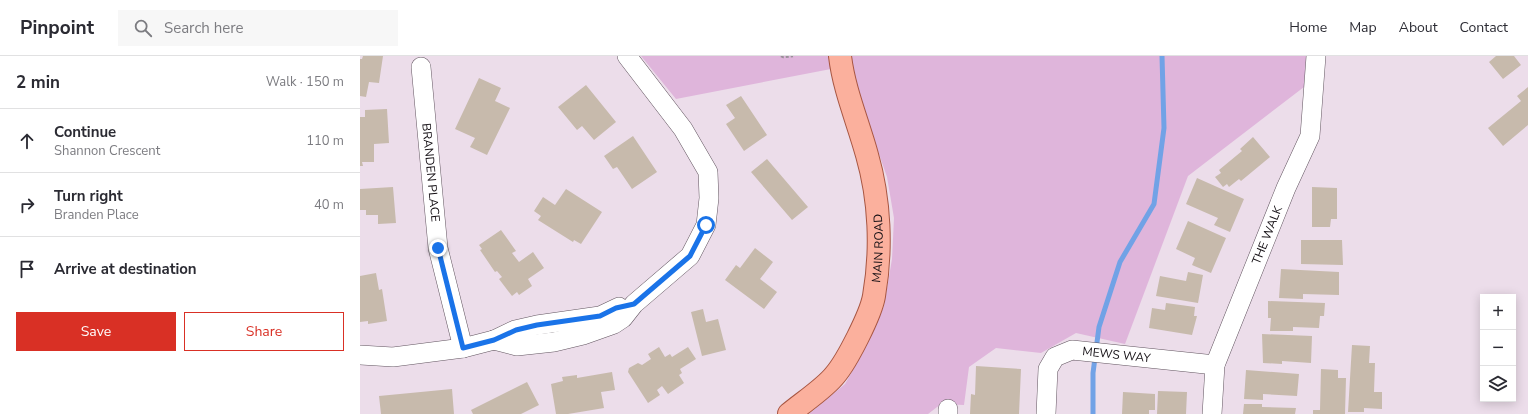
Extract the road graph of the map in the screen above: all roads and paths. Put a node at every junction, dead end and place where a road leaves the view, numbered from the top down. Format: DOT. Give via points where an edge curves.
graph roads {
  1 [pos="627,56"];
  2 [pos="781,56"];
  3 [pos="793,56"];
  4 [pos="840,56"];
  5 [pos="1316,56"];
  6 [pos="421,67"];
  7 [pos="463,348"];
  8 [pos="360,355"];
  9 [pos="1215,366"];
  10 [pos="789,414"];
  11 [pos="1046,414"];
  12 [pos="1212,414"];
  1 -- 7 [label="street" via="683,129 708,172 706,225 690,256 614,324 554,342 517,346 494,340"];
  2 -- 3 [label="path"];
  4 -- 10 [label="main road, MAIN ROAD" via="842,73 868,156 875,191 880,237 874,298 857,338 835,375"];
  5 -- 9 [label="street, THE WALK" via="1310,136 1286,188"];
  6 -- 7 [label="street, BRANDEN PLACE" via="438,248"];
  7 -- 8 [label="street" via="393,357"];
  9 -- 11 [label="street, MEWS WAY" via="1072,350 1055,357 1048,369"];
  9 -- 12 [label="street, THE WALK"];
}
